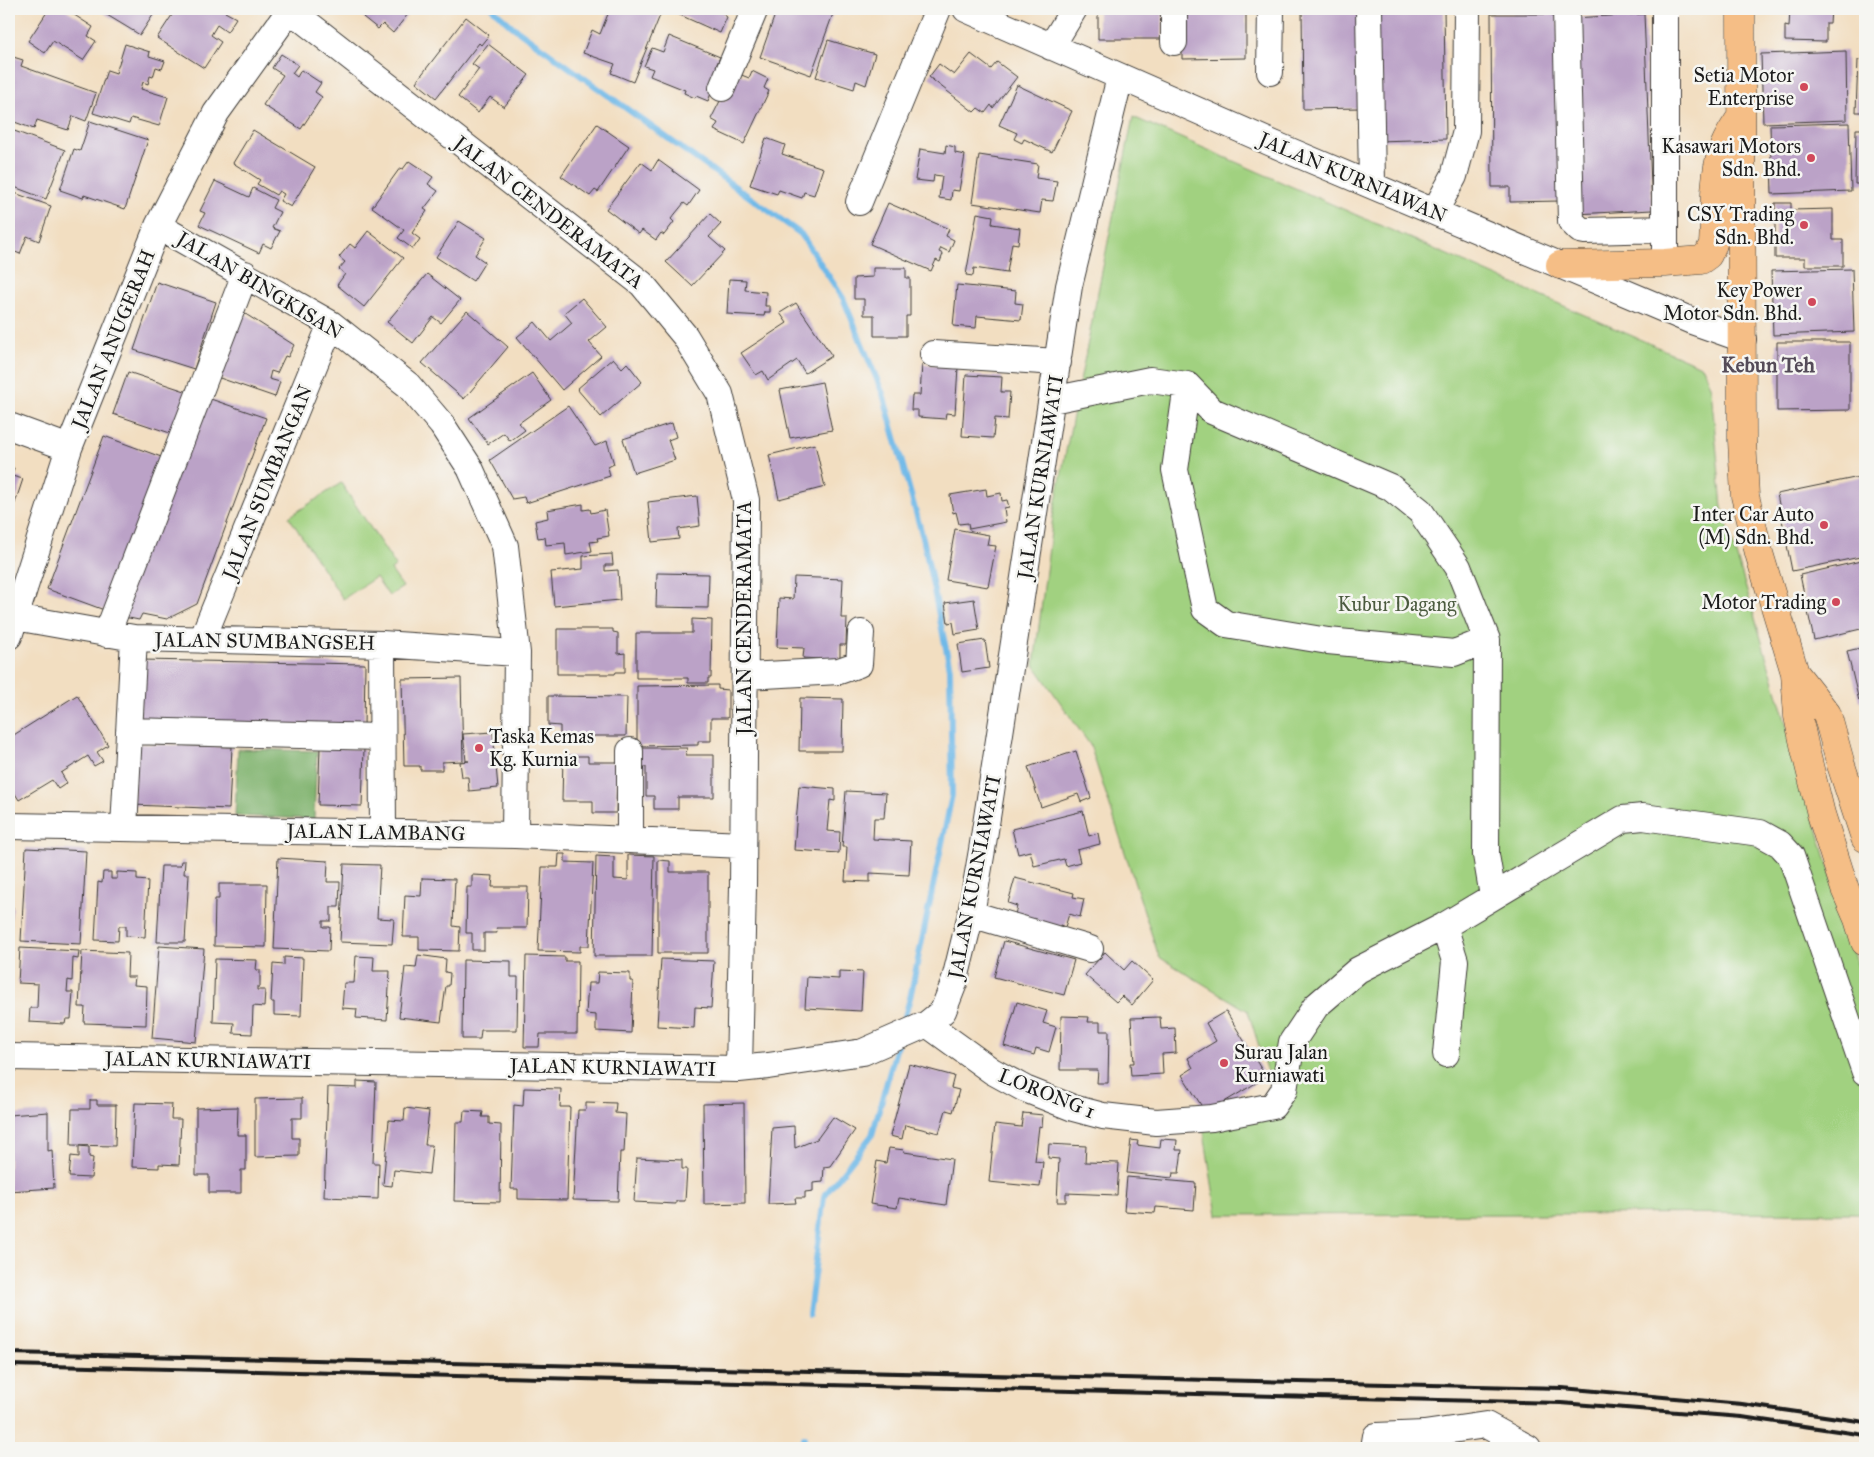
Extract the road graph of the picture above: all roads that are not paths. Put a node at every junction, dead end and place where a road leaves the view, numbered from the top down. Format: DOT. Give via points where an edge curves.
graph roads {
  1 [pos="289,9"];
  2 [pos="755,9"];
  3 [pos="938,9"];
  4 [pos="966,9"];
  5 [pos="1074,9"];
  6 [pos="1174,9"];
  7 [pos="1271,9"];
  8 [pos="1369,9"];
  9 [pos="1468,9"];
  10 [pos="1566,9"];
  11 [pos="1665,9"];
  12 [pos="1741,9"];
  13 [pos="1174,42"];
  14 [pos="1051,47"];
  15 [pos="1270,72"];
  16 [pos="1120,77"];
  17 [pos="722,88"];
  18 [pos="1742,116"];
  19 [pos="1372,184"];
  20 [pos="859,202"];
  21 [pos="1435,211"];
  22 [pos="158,226"];
  23 [pos="1665,228"];
  24 [pos="1665,263"];
  25 [pos="1560,264"];
  26 [pos="245,274"];
  27 [pos="331,324"];
  28 [pos="1743,339"];
  29 [pos="933,354"];
  30 [pos="1058,362"];
  31 [pos="1187,385"];
  32 [pos="1052,400"];
  33 [pos="9,426"];
  34 [pos="69,448"];
  35 [pos="12,627"];
  36 [pos="861,633"];
  37 [pos="106,634"];
  38 [pos="134,638"];
  39 [pos="202,640"];
  40 [pos="1487,640"];
  41 [pos="382,644"];
  42 [pos="518,653"];
  43 [pos="1795,672"];
  44 [pos="745,676"];
  45 [pos="129,731"];
  46 [pos="382,737"];
  47 [pos="630,752"];
  48 [pos="1841,765"];
  49 [pos="1865,787"];
  50 [pos="1816,789"];
  51 [pos="9,826"];
  52 [pos="124,828"];
  53 [pos="1862,829"];
  54 [pos="383,832"];
  55 [pos="515,835"];
  56 [pos="630,840"];
  57 [pos="743,845"];
  58 [pos="1494,896"];
  59 [pos="971,914"];
  60 [pos="1444,926"];
  61 [pos="1862,930"];
  62 [pos="1090,949"];
  63 [pos="921,1027"];
  64 [pos="1446,1054"];
  65 [pos="9,1057"];
  66 [pos="739,1068"];
  67 [pos="1865,1072"];
  68 [pos="1374,1448"];
  69 [pos="1528,1448"];
  1 -- 22 [label="street, JALAN ANUGERAH" via="216,113"];
  1 -- 44 [label="street, JALAN CENDERAMATA" via="642,284 686,336 720,394 746,500"];
  2 -- 17 [label="street"];
  3 -- 20 [label="street"];
  4 -- 14 [label="street, JALAN KURNIAWAN"];
  5 -- 14 [label="street"];
  6 -- 13 [label="street"];
  7 -- 15 [label="street"];
  8 -- 19 [label="street"];
  9 -- 21 [label="street" via="1466,131 1454,176"];
  10 -- 23 [label="street" via="1571,221 1586,231"];
  11 -- 23 [label="street"];
  12 -- 18 [label="main road"];
  14 -- 16 [label="street, JALAN KURNIAWAN"];
  16 -- 19 [label="street, JALAN KURNIAWAN"];
  16 -- 30 [label="street, JALAN KURNIAWATI" via="1069,286"];
  18 -- 24 [label="main road" via="1721,153 1713,244 1708,255 1701,260"];
  18 -- 28 [label="main road"];
  19 -- 21 [label="street, JALAN KURNIAWAN"];
  21 -- 25 [label="street, JALAN KURNIAWAN"];
  22 -- 26 [label="street, JALAN BINGKISAN"];
  22 -- 34 [label="street, JALAN ANUGERAH"];
  23 -- 24 [label="street"];
  24 -- 25 [label="main road"];
  25 -- 28 [label="street, JALAN KURNIAWAN" via="1692,321"];
  26 -- 27 [label="street, JALAN BINGKISAN"];
  26 -- 37 [label="street"];
  27 -- 39 [label="street, JALAN SUMBANGAN"];
  27 -- 42 [label="street, JALAN BINGKISAN" via="408,385 442,426 470,468 505,546"];
  28 -- 43 [label="main road" via="1745,496"];
  29 -- 30 [label="street"];
  30 -- 32 [label="street, JALAN KURNIAWATI"];
  31 -- 32 [label="street" via="1150,380"];
  31 -- 40 [label="street" via="1212,411 1390,487 1420,511 1458,567"];
  31 -- 40 [label="street" via="1175,470 1205,609 1226,624 1328,641 1454,653"];
  32 -- 59 [label="street, JALAN KURNIAWATI"];
  33 -- 34 [label="street"];
  34 -- 35 [label="street, JALAN ANUGERAH"];
  35 -- 37 [label="street, JALAN SUMBANGSEH"];
  36 -- 44 [label="street" via="859,664 839,671"];
  37 -- 38 [label="street, JALAN SUMBANGSEH"];
  38 -- 39 [label="street, JALAN SUMBANGSEH"];
  38 -- 45 [label="street"];
  39 -- 41 [label="street, JALAN SUMBANGSEH"];
  40 -- 58 [label="street" via="1486,855"];
  41 -- 42 [label="street, JALAN SUMBANGSEH"];
  41 -- 46 [label="street"];
  42 -- 55 [label="street, JALAN BINGKISAN"];
  43 -- 48 [label="main road" via="1827,714"];
  43 -- 50 [label="main road" via="1798,716"];
  44 -- 57 [label="street, JALAN CENDERAMATA"];
  45 -- 46 [label="street"];
  45 -- 52 [label="street"];
  46 -- 54 [label="street"];
  47 -- 56 [label="street"];
  48 -- 49 [label="main road"];
  48 -- 53 [label="main road"];
  50 -- 53 [label="main road" via="1836,818"];
  50 -- 61 [label="main road" via="1845,890"];
  51 -- 52 [label="street, JALAN LAMBANG"];
  52 -- 54 [label="street, JALAN LAMBANG"];
  53 -- 61 [label="main road" via="1852,872"];
  54 -- 55 [label="street, JALAN LAMBANG"];
  55 -- 56 [label="street, JALAN LAMBANG"];
  56 -- 57 [label="street, JALAN LAMBANG"];
  57 -- 66 [label="street, JALAN CENDERAMATA"];
  58 -- 60 [label="street, LORONG 1"];
  58 -- 67 [label="street, LORONG 1" via="1622,819 1643,817 1760,833 1780,844 1791,856"];
  59 -- 62 [label="street"];
  59 -- 63 [label="street, JALAN KURNIAWATI" via="943,1011"];
  60 -- 63 [label="street, LORONG 1" via="1358,970 1316,1006 1292,1042 1284,1090 1273,1106 1212,1118 1156,1122 1103,1116 1073,1108 1025,1089"];
  60 -- 64 [label="street" via="1455,961"];
  63 -- 66 [label="street, JALAN KURNIAWATI" via="863,1052"];
  65 -- 66 [label="street, JALAN KURNIAWATI"];
  68 -- 69 [label="street" via="1376,1436 1486,1426"];
}
